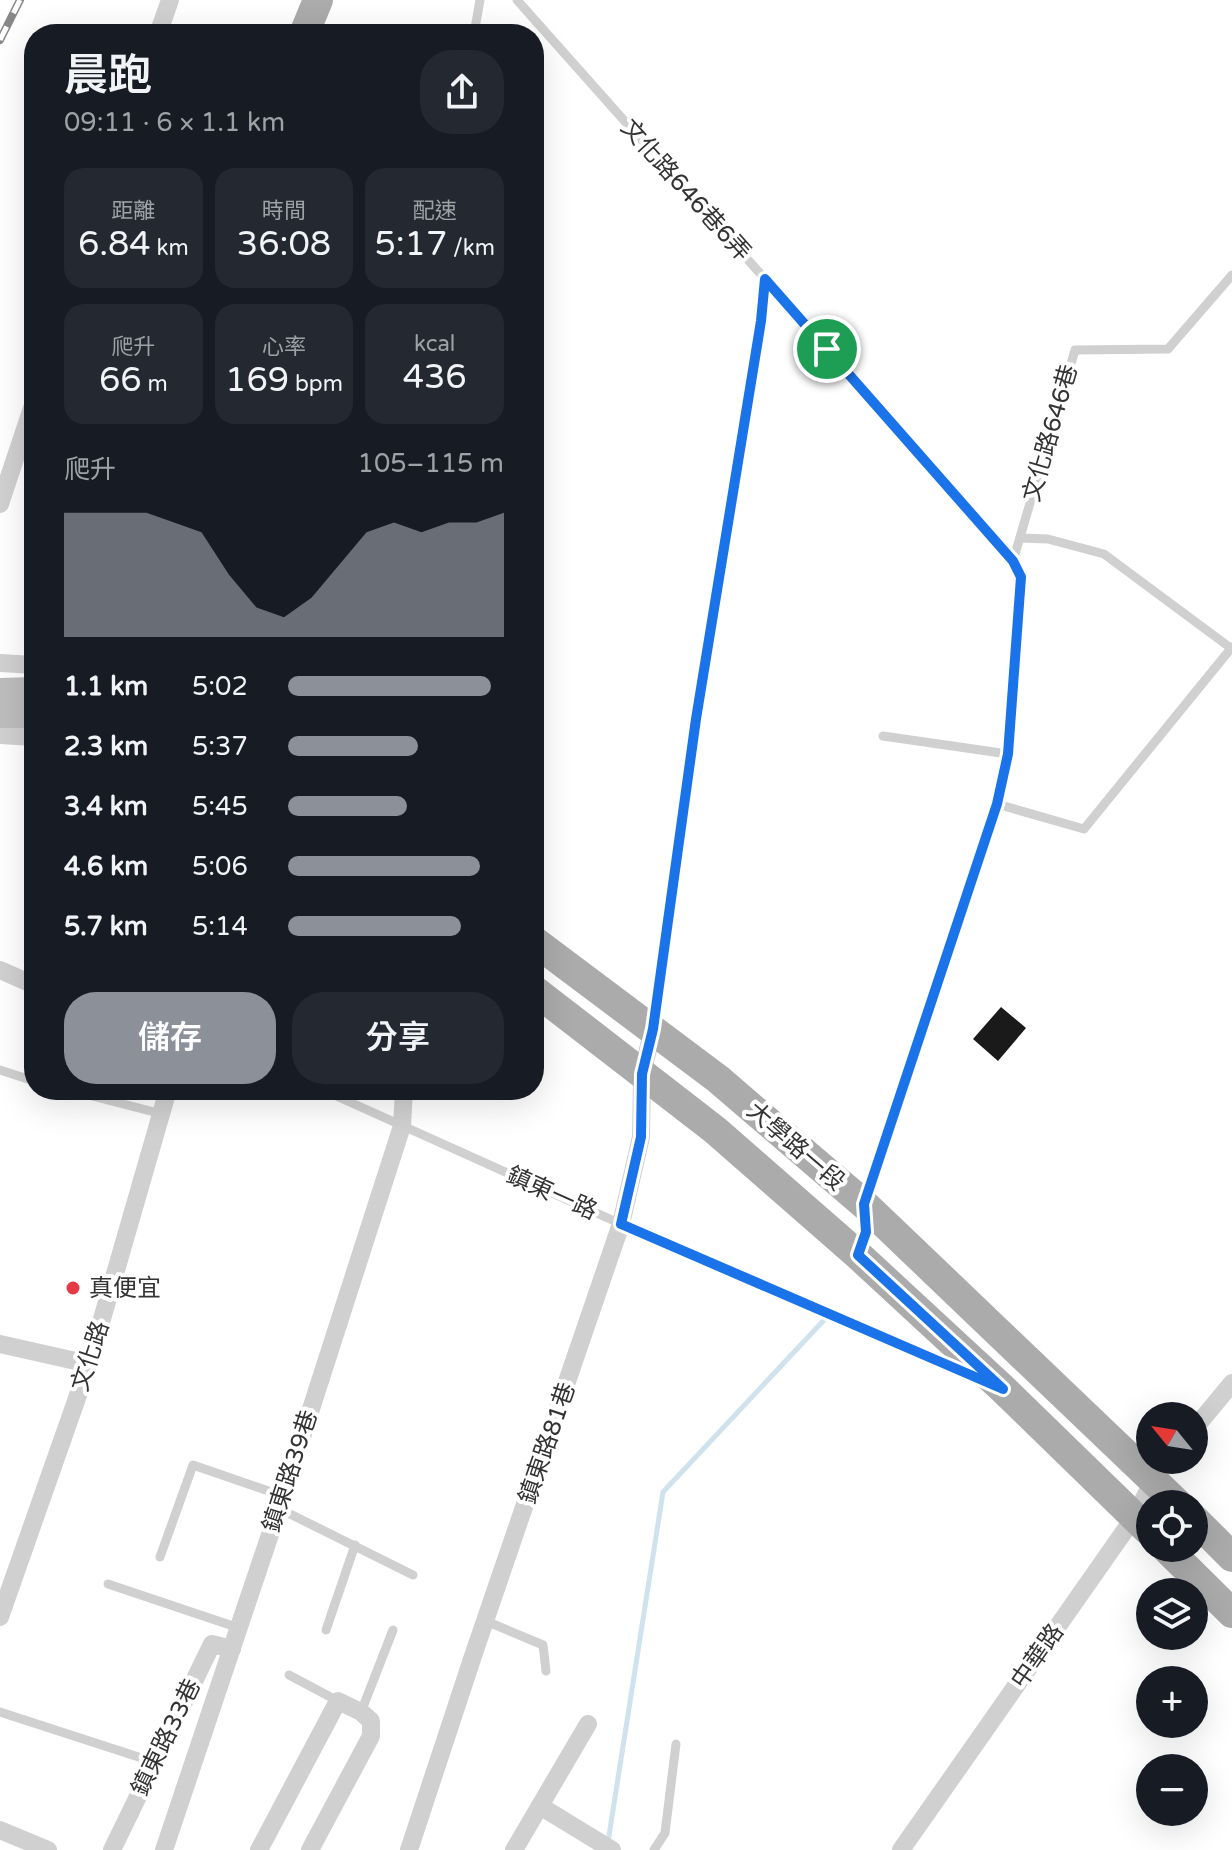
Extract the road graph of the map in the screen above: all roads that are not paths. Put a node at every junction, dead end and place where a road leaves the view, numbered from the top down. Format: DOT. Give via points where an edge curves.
graph roads {
  1 [pos="170,0"];
  2 [pos="318,0"];
  3 [pos="325,0"];
  4 [pos="480,0"];
  5 [pos="517,0"];
  6 [pos="162,24"];
  7 [pos="308,24"];
  8 [pos="326,24"];
  9 [pos="476,24"];
  10 [pos="538,24"];
  11 [pos="544,30"];
  12 [pos="1232,275"];
  13 [pos="765,279"];
  14 [pos="24,432"];
  15 [pos="0,504"];
  16 [pos="1020,538"];
  17 [pos="1013,561"];
  18 [pos="1232,648"];
  19 [pos="0,663"];
  20 [pos="24,664"];
  21 [pos="24,690"];
  22 [pos="0,691"];
  23 [pos="0,715"];
  24 [pos="24,715"];
  25 [pos="0,735"];
  26 [pos="24,736"];
  27 [pos="883,736"];
  28 [pos="1008,754"];
  29 [pos="997,804"];
  30 [pos="544,948"];
  31 [pos="0,970"];
  32 [pos="24,981"];
  33 [pos="544,998"];
  34 [pos="653,1029"];
  35 [pos="0,1070"];
  36 [pos="642,1074"];
  37 [pos="24,1078"];
  38 [pos="108,1100"];
  39 [pos="166,1100"];
  40 [pos="345,1100"];
  41 [pos="403,1100"];
  42 [pos="162,1114"];
  43 [pos="402,1126"];
  44 [pos="864,1204"];
  45 [pos="621,1224"];
  46 [pos="858,1255"];
  47 [pos="0,1344"];
  48 [pos="89,1364"];
  49 [pos="1232,1383"];
  50 [pos="1003,1389"];
  51 [pos="1208,1412"];
  52 [pos="1136,1447"];
  53 [pos="280,1502"];
  54 [pos="1136,1518"];
  55 [pos="1136,1532"];
  56 [pos="1208,1533"];
  57 [pos="355,1545"];
  58 [pos="160,1557"];
  59 [pos="1232,1557"];
  60 [pos="1180,1562"];
  61 [pos="413,1575"];
  62 [pos="108,1584"];
  63 [pos="1232,1613"];
  64 [pos="0,1617"];
  65 [pos="486,1621"];
  66 [pos="239,1628"];
  67 [pos="326,1630"];
  68 [pos="393,1630"];
  69 [pos="232,1649"];
  70 [pos="546,1671"];
  71 [pos="289,1675"];
  72 [pos="338,1701"];
  73 [pos="0,1712"];
  74 [pos="361,1712"];
  75 [pos="588,1724"];
  76 [pos="676,1744"];
  77 [pos="154,1762"];
  78 [pos="540,1806"];
  79 [pos="0,1830"];
  80 [pos="606,1847"];
  81 [pos="48,1850"];
  82 [pos="112,1850"];
  83 [pos="164,1850"];
  84 [pos="259,1850"];
  85 [pos="310,1850"];
  86 [pos="409,1850"];
  87 [pos="514,1850"];
  88 [pos="654,1850"];
  89 [pos="901,1850"];
  1 -- 6 [label="street"];
  2 -- 7 [label="main road"];
  3 -- 8 [label="main road"];
  4 -- 9 [label="lane"];
  5 -- 10 [label="lane, 文化路646巷6弄"];
  11 -- 13 [label="lane, 文化路646巷6弄"];
  12 -- 16 [label="lane, 文化路646巷" via="1168,349 1075,350"];
  13 -- 17 [label="lane, 文化路646巷6弄"];
  13 -- 34 [label="lane"];
  14 -- 15 [label="street"];
  16 -- 17 [label="lane, 文化路646巷"];
  16 -- 18 [label="lane" via="1048,539 1104,554"];
  17 -- 28 [label="lane" via="1021,577"];
  18 -- 29 [label="lane" via="1084,829"];
  19 -- 20 [label="street"];
  21 -- 22 [label="street"];
  23 -- 24 [label="street"];
  25 -- 26 [label="street"];
  27 -- 28 [label="lane"];
  28 -- 29 [label="lane"];
  29 -- 44 [label="lane"];
  30 -- 34 [label="main road, 大學路一段"];
  31 -- 32 [label="street"];
  33 -- 36 [label="main road, 大學路一段"];
  34 -- 36 [label="street, 鎮東路81巷"];
  34 -- 44 [label="main road, 大學路一段"];
  35 -- 37 [label="lane"];
  36 -- 45 [label="street, 鎮東路81巷" via="641,1137"];
  36 -- 46 [label="main road, 大學路一段"];
  38 -- 42 [label="lane"];
  39 -- 42 [label="street, 文化路"];
  40 -- 43 [label="lane, 鎮東一路"];
  41 -- 43 [label="street, 鎮東路39巷"];
  42 -- 48 [label="street, 文化路"];
  43 -- 45 [label="lane, 鎮東一路"];
  43 -- 53 [label="street, 鎮東路39巷"];
  44 -- 46 [label="lane" via="866,1232"];
  44 -- 52 [label="main road, 大學路一段"];
  45 -- 50 [label="lane, 鎮東一路"];
  45 -- 65 [label="street, 鎮東路81巷"];
  46 -- 50 [label="main road, 大學路一段"];
  47 -- 48 [label="street"];
  48 -- 64 [label="street, 文化路"];
  49 -- 51 [label="street"];
  50 -- 54 [label="main road, 大學路一段"];
  53 -- 57 [label="lane"];
  53 -- 58 [label="lane" via="193,1465"];
  53 -- 66 [label="street, 鎮東路39巷"];
  55 -- 89 [label="street, 中華路"];
  56 -- 59 [label="main road"];
  57 -- 61 [label="lane"];
  57 -- 67 [label="lane"];
  60 -- 63 [label="main road"];
  62 -- 66 [label="lane"];
  65 -- 70 [label="lane" via="543,1645"];
  65 -- 86 [label="street, 鎮東路81巷"];
  66 -- 69 [label="street, 鎮東路39巷"];
  68 -- 74 [label="lane"];
  69 -- 77 [label="street, 鎮東路33巷" via="212,1644"];
  69 -- 83 [label="street, 鎮東路39巷"];
  71 -- 72 [label="lane"];
  72 -- 74 [label="street"];
  72 -- 84 [label="street"];
  73 -- 77 [label="lane"];
  74 -- 85 [label="street" via="371,1721 371,1736"];
  75 -- 78 [label="street"];
  76 -- 88 [label="lane" via="665,1833"];
  77 -- 82 [label="street, 鎮東路33巷"];
  78 -- 80 [label="street"];
  78 -- 87 [label="street"];
  79 -- 81 [label="street"];
}
